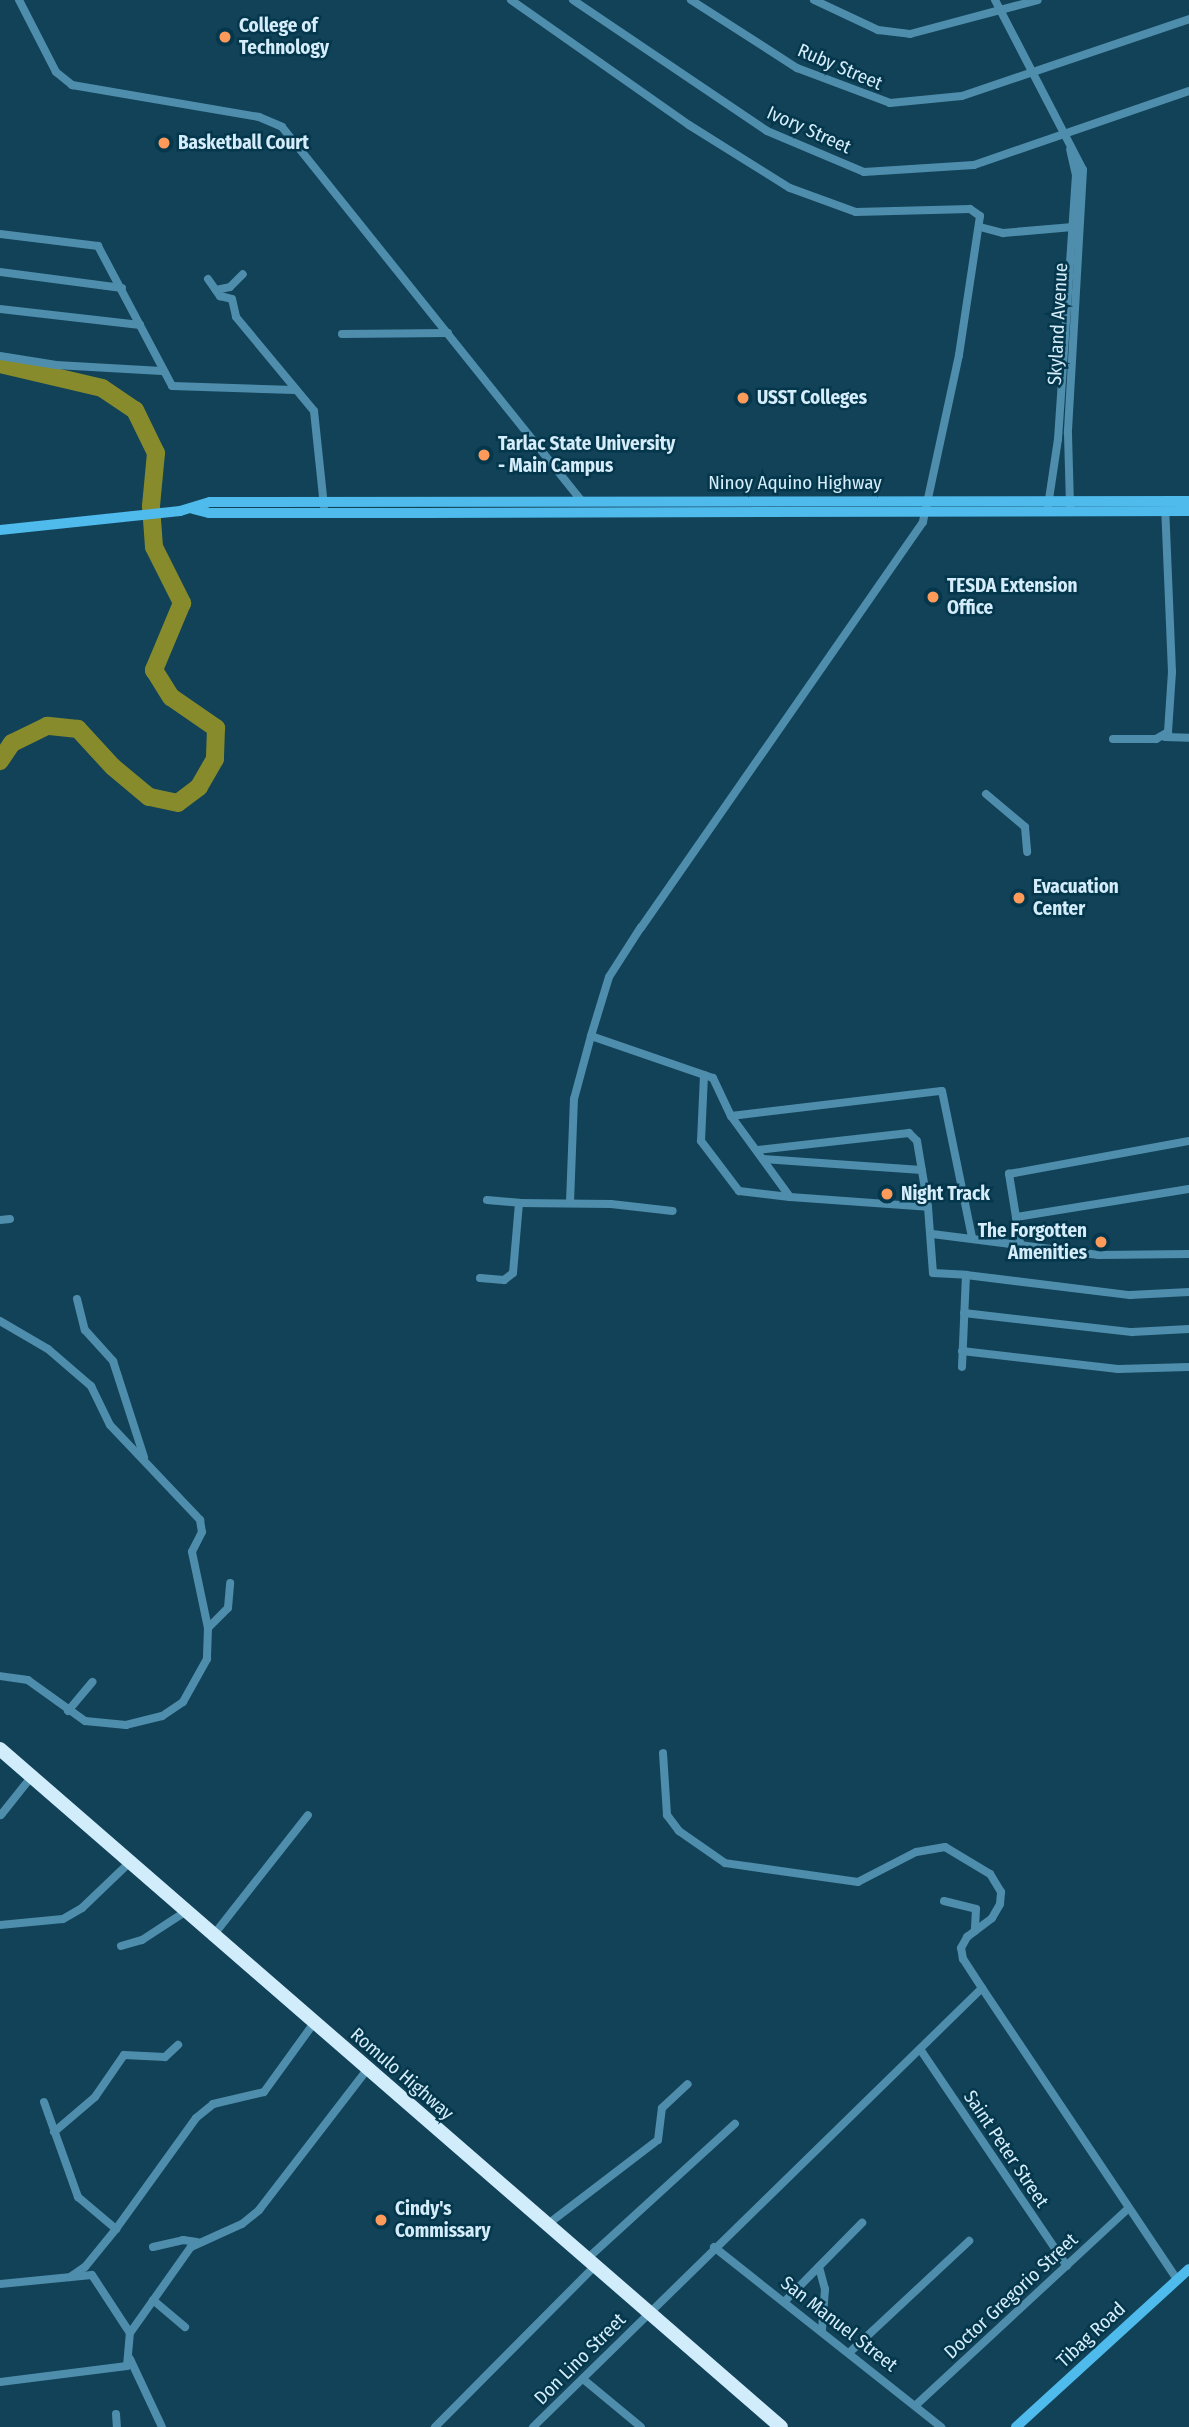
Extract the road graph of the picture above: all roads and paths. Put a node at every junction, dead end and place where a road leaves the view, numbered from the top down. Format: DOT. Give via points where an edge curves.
graph roads {
  1 [pos="19,0"];
  2 [pos="512,0"];
  3 [pos="573,0"];
  4 [pos="691,0"];
  5 [pos="814,0"];
  6 [pos="995,0"];
  7 [pos="1038,0"];
  8 [pos="1002,13"];
  9 [pos="1189,19"];
  10 [pos="1033,75"];
  11 [pos="1189,91"];
  12 [pos="1063,134"];
  13 [pos="1068,144"];
  14 [pos="980,227"];
  15 [pos="1073,227"];
  16 [pos="0,234"];
  17 [pos="0,272"];
  18 [pos="243,274"];
  19 [pos="208,279"];
  20 [pos="122,288"];
  21 [pos="216,290"];
  22 [pos="0,309"];
  23 [pos="140,325"];
  24 [pos="447,333"];
  25 [pos="342,334"];
  26 [pos="0,356"];
  27 [pos="162,371"];
  28 [pos="295,390"];
  29 [pos="323,500"];
  30 [pos="535,500"];
  31 [pos="581,500"];
  32 [pos="600,500"];
  33 [pos="1189,502"];
  34 [pos="928,505"];
  35 [pos="1048,505"];
  36 [pos="1070,505"];
  37 [pos="1165,506"];
  38 [pos="193,509"];
  39 [pos="1189,510"];
  40 [pos="324,512"];
  41 [pos="600,512"];
  42 [pos="536,513"];
  43 [pos="0,530"];
  44 [pos="1165,737"];
  45 [pos="1189,738"];
  46 [pos="1113,739"];
  47 [pos="986,794"];
  48 [pos="1027,852"];
  49 [pos="591,1037"];
  50 [pos="704,1074"];
  51 [pos="705,1100"];
  52 [pos="723,1103"];
  53 [pos="731,1116"];
  54 [pos="1189,1141"];
  55 [pos="758,1150"];
  56 [pos="763,1159"];
  57 [pos="922,1170"];
  58 [pos="1189,1189"];
  59 [pos="790,1197"];
  60 [pos="487,1200"];
  61 [pos="570,1202"];
  62 [pos="519,1203"];
  63 [pos="928,1207"];
  64 [pos="673,1211"];
  65 [pos="1016,1217"];
  66 [pos="932,1234"];
  67 [pos="972,1237"];
  68 [pos="1020,1243"];
  69 [pos="1189,1254"];
  70 [pos="966,1275"];
  71 [pos="481,1278"];
  72 [pos="1189,1292"];
  73 [pos="77,1299"];
  74 [pos="964,1313"];
  75 [pos="0,1321"];
  76 [pos="1189,1329"];
  77 [pos="961,1351"];
  78 [pos="962,1367"];
  79 [pos="1189,1367"];
  80 [pos="144,1460"];
  81 [pos="230,1583"];
  82 [pos="208,1628"];
  83 [pos="0,1676"];
  84 [pos="92,1682"];
  85 [pos="68,1711"];
  86 [pos="0,1749"];
  87 [pos="663,1752"];
  88 [pos="32,1776"];
  89 [pos="1,1815"];
  90 [pos="308,1815"];
  91 [pos="130,1862"];
  92 [pos="944,1901"];
  93 [pos="185,1912"];
  94 [pos="0,1926"];
  95 [pos="975,1931"];
  96 [pos="212,1937"];
  97 [pos="121,1946"];
  98 [pos="982,1989"];
  99 [pos="314,2023"];
  100 [pos="178,2045"];
  101 [pos="920,2049"];
  102 [pos="367,2070"];
  103 [pos="688,2084"];
  104 [pos="44,2102"];
  105 [pos="735,2124"];
  106 [pos="54,2132"];
  107 [pos="1128,2209"];
  108 [pos="862,2223"];
  109 [pos="548,2224"];
  110 [pos="116,2229"];
  111 [pos="969,2241"];
  112 [pos="197,2242"];
  113 [pos="153,2247"];
  114 [pos="714,2247"];
  115 [pos="592,2262"];
  116 [pos="1067,2266"];
  117 [pos="819,2267"];
  118 [pos="1189,2269"];
  119 [pos="70,2277"];
  120 [pos="1176,2278"];
  121 [pos="0,2284"];
  122 [pos="153,2300"];
  123 [pos="785,2301"];
  124 [pos="648,2313"];
  125 [pos="185,2327"];
  126 [pos="822,2329"];
  127 [pos="130,2333"];
  128 [pos="850,2351"];
  129 [pos="130,2359"];
  130 [pos="583,2379"];
  131 [pos="0,2382"];
  132 [pos="916,2405"];
  133 [pos="116,2414"];
  134 [pos="117,2427"];
  135 [pos="162,2427"];
  136 [pos="435,2427"];
  137 [pos="533,2427"];
  138 [pos="641,2427"];
  139 [pos="781,2427"];
  140 [pos="941,2427"];
  141 [pos="1016,2427"];
  1 -- 24 [label="street" via="55,72 72,85 259,117 282,127"];
  2 -- 14 [label="street" via="690,125 790,188 856,212 970,209 980,216"];
  3 -- 12 [label="street, Ivory Street" via="766,131 864,172 974,165"];
  4 -- 10 [label="street, Ruby Street" via="797,68 882,102 962,96"];
  5 -- 8 [label="street" via="893,34 933,31"];
  6 -- 8 [label="street, Skyland Avenue"];
  7 -- 8 [label="street"];
  8 -- 10 [label="street, Skyland Avenue"];
  9 -- 10 [label="street, Ruby Street"];
  10 -- 12 [label="street, Skyland Avenue"];
  11 -- 12 [label="street, Ivory Street"];
  12 -- 13 [label="street, Skyland Avenue"];
  13 -- 15 [label="street, Skyland Avenue" via="1076,175"];
  13 -- 36 [label="street, Skyland Avenue" via="1083,170 1068,434"];
  14 -- 15 [label="street" via="1003,233"];
  14 -- 34 [label="street"];
  15 -- 35 [label="street, Skyland Avenue" via="1058,439"];
  16 -- 20 [label="street" via="98,246"];
  17 -- 20 [label="street"];
  18 -- 21 [label="street" via="230,287"];
  19 -- 21 [label="street"];
  20 -- 23 [label="street"];
  21 -- 28 [label="street" via="232,299 236,317"];
  22 -- 23 [label="street"];
  23 -- 27 [label="street"];
  24 -- 25 [label="street"];
  24 -- 31 [label="street"];
  26 -- 27 [label="street" via="56,365"];
  27 -- 28 [label="street" via="167,382 179,389"];
  28 -- 29 [label="street" via="317,419"];
  29 -- 30 [label="main road, Ninoy Aquino Highway"];
  29 -- 38 [label="main road, Ninoy Aquino Highway" via="210,502"];
  29 -- 40 [label="street"];
  30 -- 31 [label="main road, Ninoy Aquino Highway"];
  30 -- 42 [label="main road"];
  31 -- 32 [label="main road, Ninoy Aquino Highway"];
  32 -- 34 [label="main road, Ninoy Aquino Highway"];
  32 -- 41 [label="main road"];
  33 -- 37 [label="main road, Ninoy Aquino Highway"];
  34 -- 35 [label="main road, Ninoy Aquino Highway"];
  34 -- 41 [label="main road, Ninoy Aquino Highway"];
  34 -- 49 [label="street" via="828,662 609,977"];
  35 -- 36 [label="main road, Ninoy Aquino Highway"];
  36 -- 37 [label="main road, Ninoy Aquino Highway"];
  37 -- 39 [label="main road, Ninoy Aquino Highway"];
  37 -- 44 [label="street" via="1172,672"];
  38 -- 40 [label="main road, Ninoy Aquino Highway" via="209,513"];
  38 -- 43 [label="main road, Ninoy Aquino Highway"];
  40 -- 42 [label="main road, Ninoy Aquino Highway"];
  41 -- 42 [label="main road, Ninoy Aquino Highway"];
  44 -- 45 [label="street"];
  44 -- 46 [label="street"];
  47 -- 48 [label="street" via="1025,827"];
  49 -- 50 [label="street"];
  49 -- 61 [label="street" via="574,1099"];
  50 -- 51 [label="street"];
  50 -- 52 [label="street" via="716,1081"];
  51 -- 52 [label="street"];
  51 -- 59 [label="street" via="700,1138 736,1189"];
  52 -- 53 [label="street"];
  53 -- 55 [label="street"];
  53 -- 67 [label="street" via="942,1091"];
  54 -- 65 [label="street" via="1009,1174"];
  55 -- 56 [label="street"];
  55 -- 57 [label="street" via="909,1133 917,1141"];
  56 -- 57 [label="street"];
  56 -- 59 [label="street"];
  57 -- 63 [label="street"];
  58 -- 65 [label="street"];
  59 -- 63 [label="street"];
  60 -- 62 [label="street"];
  61 -- 62 [label="street"];
  61 -- 64 [label="street"];
  62 -- 71 [label="street" via="513,1273 504,1280"];
  63 -- 66 [label="street"];
  65 -- 68 [label="street"];
  66 -- 67 [label="street"];
  66 -- 70 [label="street" via="933,1273"];
  67 -- 68 [label="street"];
  68 -- 69 [label="street" via="1126,1256"];
  70 -- 72 [label="street" via="1130,1296"];
  70 -- 74 [label="street"];
  73 -- 80 [label="street" via="85,1330 113,1361"];
  74 -- 76 [label="street" via="1132,1332"];
  74 -- 77 [label="street"];
  75 -- 80 [label="street" via="48,1349 91,1386 110,1425"];
  77 -- 78 [label="street"];
  77 -- 79 [label="street" via="1125,1370"];
  80 -- 82 [label="street" via="200,1520 202,1532 192,1552"];
  81 -- 82 [label="street" via="228,1608"];
  82 -- 85 [label="street" via="207,1659 198,1680 183,1702 162,1716 127,1725 85,1721"];
  83 -- 85 [label="street" via="27,1680"];
  84 -- 85 [label="street"];
  86 -- 88 [label="highway, Romulo Highway"];
  87 -- 95 [label="street" via="667,1815 679,1831 725,1863 858,1882 916,1852 951,1848 990,1874 1001,1892 995,1914"];
  88 -- 89 [label="street"];
  88 -- 91 [label="highway, Romulo Highway"];
  90 -- 96 [label="street"];
  91 -- 93 [label="highway, Romulo Highway"];
  91 -- 94 [label="street" via="82,1908 63,1919"];
  92 -- 95 [label="street" via="976,1909"];
  93 -- 96 [label="highway, Romulo Highway"];
  93 -- 97 [label="street" via="142,1940"];
  95 -- 98 [label="street" via="960,1952"];
  96 -- 99 [label="highway, Romulo Highway"];
  98 -- 101 [label="street, Don Lino Street"];
  98 -- 107 [label="street"];
  99 -- 102 [label="highway, Romulo Highway"];
  99 -- 110 [label="street" via="264,2092 214,2104 197,2118"];
  100 -- 106 [label="street" via="165,2057 124,2055 94,2097"];
  101 -- 114 [label="street, Don Lino Street"];
  101 -- 116 [label="street, Saint Peter Street"];
  102 -- 109 [label="highway, Romulo Highway"];
  102 -- 112 [label="street" via="259,2210 243,2224"];
  103 -- 109 [label="street" via="662,2108 658,2140"];
  104 -- 106 [label="street"];
  105 -- 115 [label="street"];
  106 -- 110 [label="street" via="78,2197"];
  107 -- 116 [label="street, Doctor Gregorio Street"];
  107 -- 120 [label="street"];
  108 -- 117 [label="street"];
  109 -- 115 [label="highway, Romulo Highway"];
  110 -- 119 [label="street" via="85,2267"];
  111 -- 128 [label="street"];
  112 -- 113 [label="street" via="183,2240"];
  112 -- 122 [label="street"];
  114 -- 123 [label="street, San Manuel Street"];
  114 -- 124 [label="street, Don Lino Street"];
  115 -- 124 [label="highway, Romulo Highway"];
  115 -- 136 [label="street"];
  116 -- 132 [label="street, Doctor Gregorio Street"];
  117 -- 123 [label="street"];
  117 -- 126 [label="street" via="825,2289"];
  118 -- 120 [label="main road, Tibag Road"];
  119 -- 121 [label="street"];
  119 -- 127 [label="street" via="94,2277"];
  120 -- 141 [label="main road, Tibag Road"];
  122 -- 125 [label="street"];
  122 -- 127 [label="street"];
  123 -- 126 [label="street, San Manuel Street"];
  124 -- 130 [label="street, Don Lino Street"];
  124 -- 139 [label="highway, Romulo Highway"];
  126 -- 128 [label="street, San Manuel Street"];
  127 -- 129 [label="street"];
  128 -- 132 [label="street, San Manuel Street"];
  129 -- 131 [label="street" via="115,2370"];
  129 -- 135 [label="street"];
  130 -- 137 [label="street, Don Lino Street"];
  130 -- 138 [label="street"];
  132 -- 140 [label="street, San Manuel Street"];
  133 -- 134 [label="street"];
}
